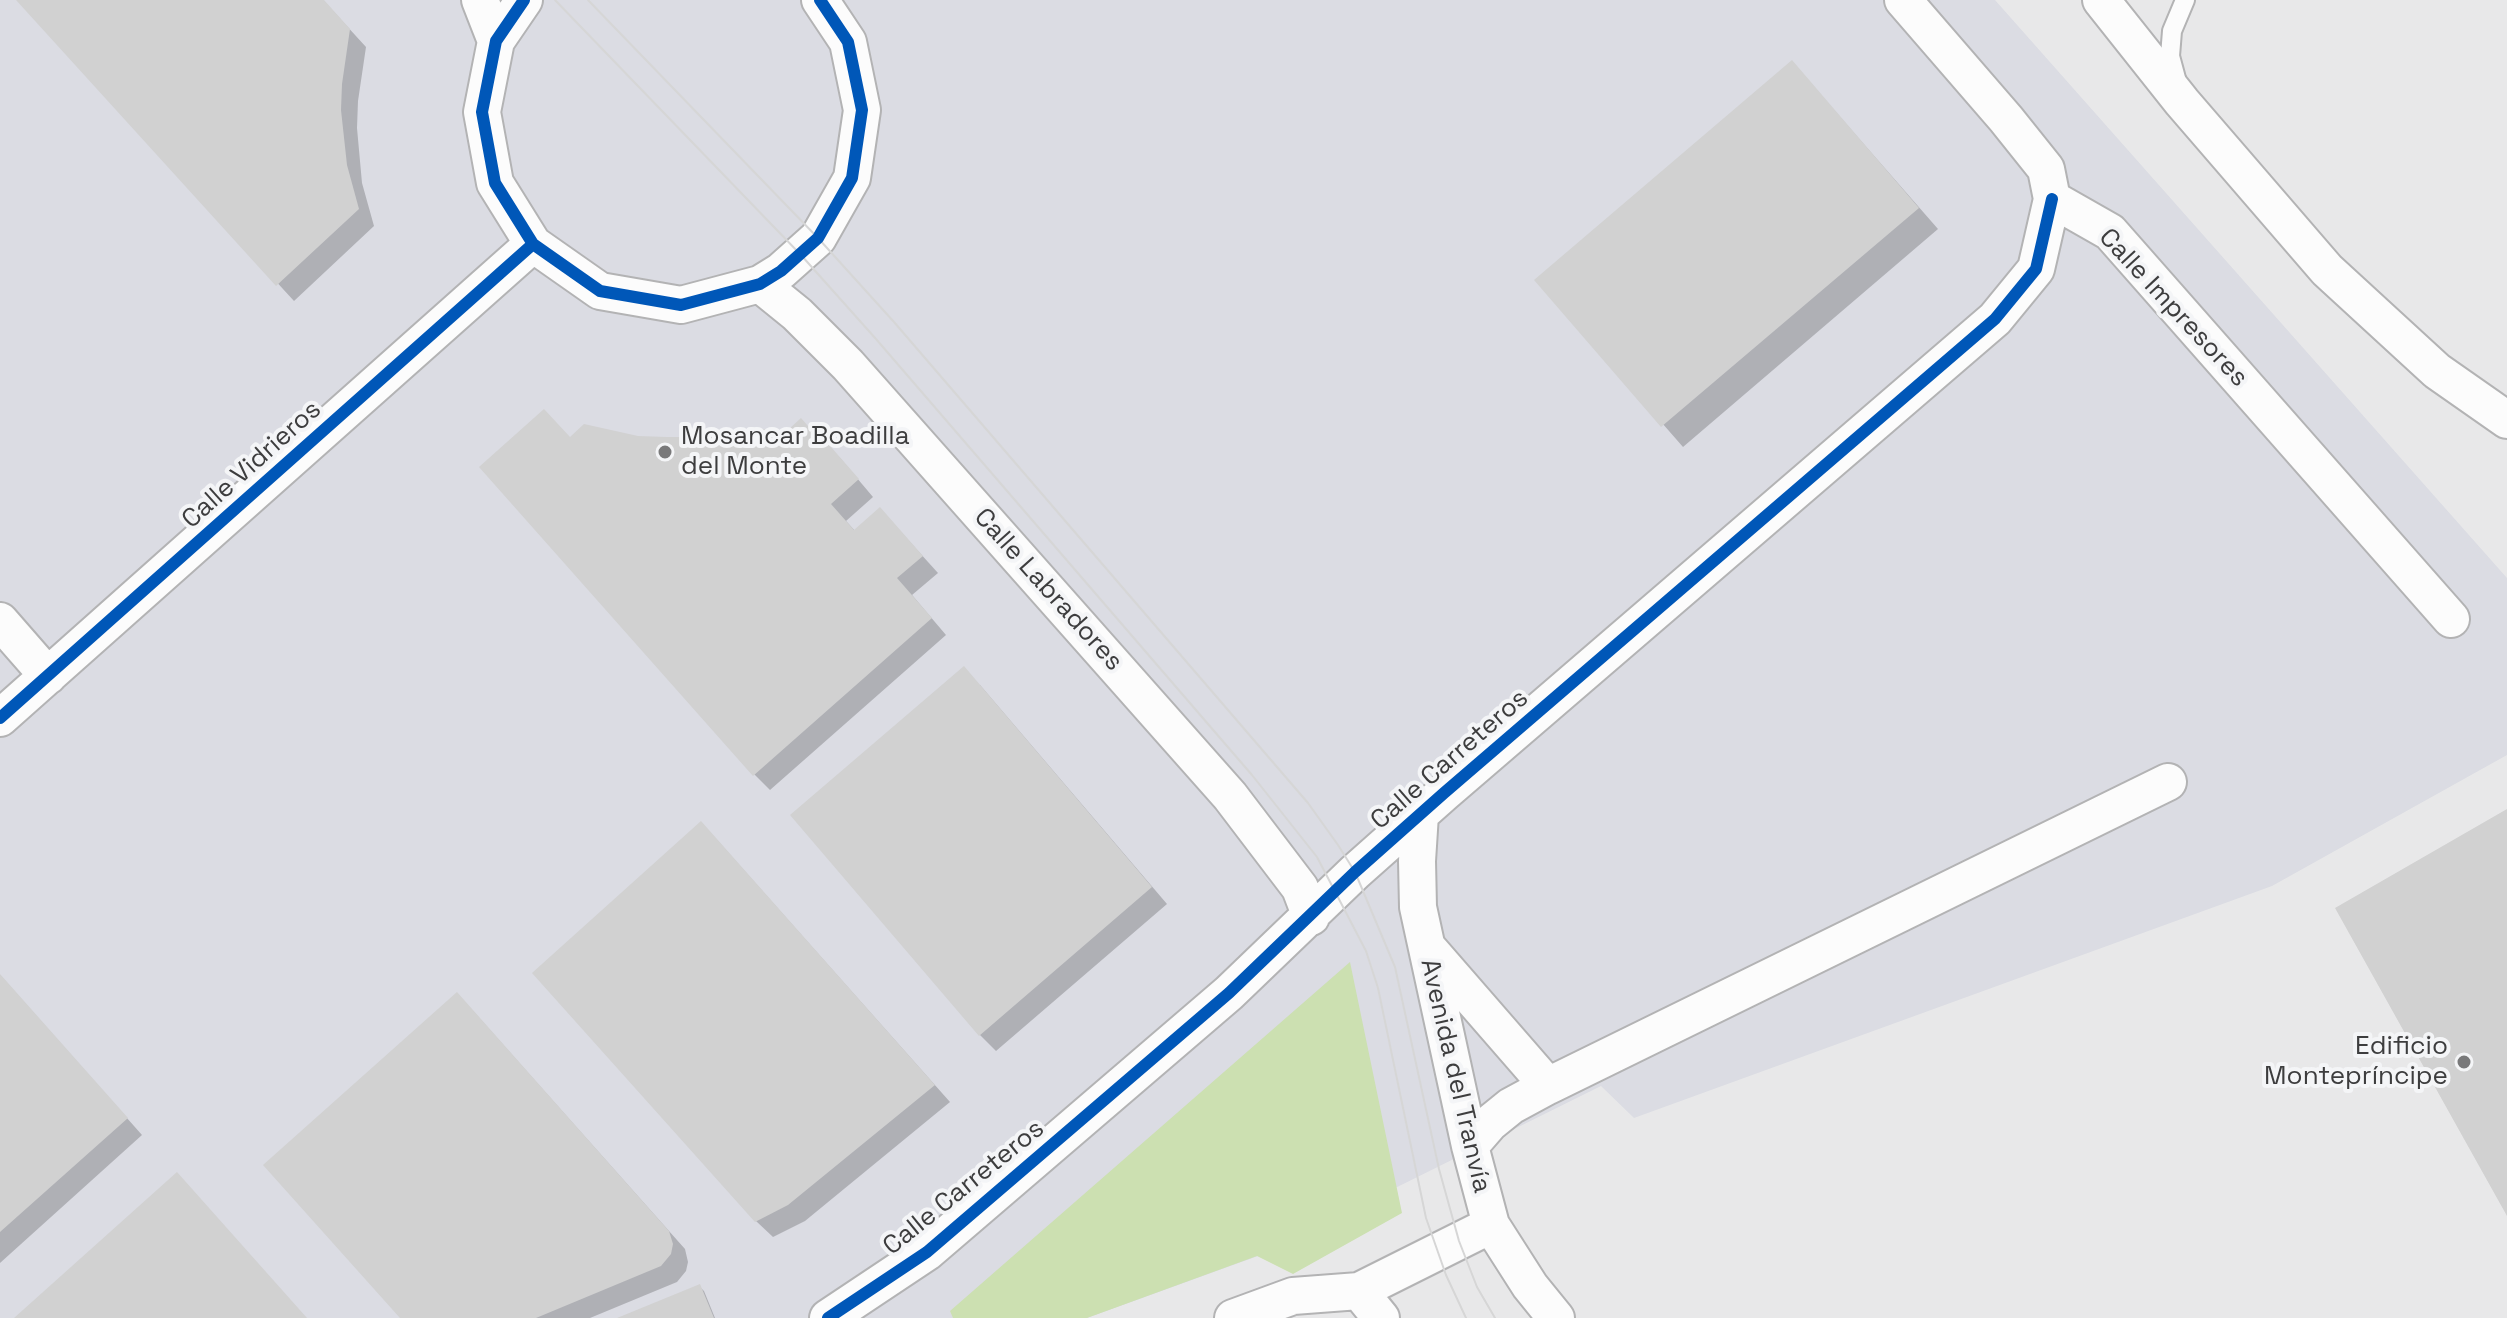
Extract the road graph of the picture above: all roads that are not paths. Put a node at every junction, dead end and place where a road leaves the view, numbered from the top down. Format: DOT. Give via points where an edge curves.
graph roads {
  1 [pos="480,0"];
  2 [pos="524,0"];
  3 [pos="820,0"];
  4 [pos="1903,0"];
  5 [pos="2101,0"];
  6 [pos="2185,0"];
  7 [pos="496,41"];
  8 [pos="2182,102"];
  9 [pos="2052,199"];
  10 [pos="533,244"];
  11 [pos="760,284"];
  12 [pos="2507,420"];
  13 [pos="2451,619"];
  14 [pos="0,621"];
  15 [pos="48,676"];
  16 [pos="0,718"];
  17 [pos="2168,782"];
  18 [pos="1420,814"];
  19 [pos="1311,917"];
  20 [pos="1424,943"];
  21 [pos="1548,1086"];
  22 [pos="1470,1146"];
  23 [pos="1491,1225"];
  24 [pos="1370,1305"];
  25 [pos="828,1318"];
  26 [pos="1233,1318"];
  27 [pos="1556,1318"];
  1 -- 7 [label="street"];
  2 -- 7 [label="street"];
  3 -- 11 [label="street" via="848,42 862,110 852,178 818,238"];
  4 -- 9 [label="street" via="2046,169"];
  5 -- 8 [label="street"];
  6 -- 8 [label="lane" via="2172,31 2170,56"];
  7 -- 10 [label="street" via="482,112 495,183"];
  8 -- 12 [label="street" via="2327,270 2437,371"];
  9 -- 13 [label="street, Calle Impresores" via="2110,232"];
  9 -- 18 [label="street, Calle Carreteros" via="2036,269 1995,319"];
  10 -- 11 [label="street" via="600,291 681,305"];
  10 -- 15 [label="street, Calle Vidrieros"];
  11 -- 19 [label="street, Calle Labradores" via="848,365 1230,796 1300,888"];
  14 -- 15 [label="street"];
  15 -- 16 [label="street, Calle Vidrieros"];
  17 -- 21 [label="street"];
  18 -- 19 [label="street, Calle Carreteros"];
  18 -- 20 [label="street, Avenida del Tranvía" via="1418,907"];
  19 -- 25 [label="street, Calle Carreteros" via="927,1252"];
  20 -- 21 [label="street"];
  20 -- 22 [label="street, Avenida del Tranvía"];
  21 -- 22 [label="street" via="1500,1115"];
  22 -- 23 [label="street, Avenida del Tranvía"];
  23 -- 24 [label="street"];
  23 -- 27 [label="street, Avenida del Tranvía"];
  24 -- 26 [label="street" via="1293,1296"];
}
